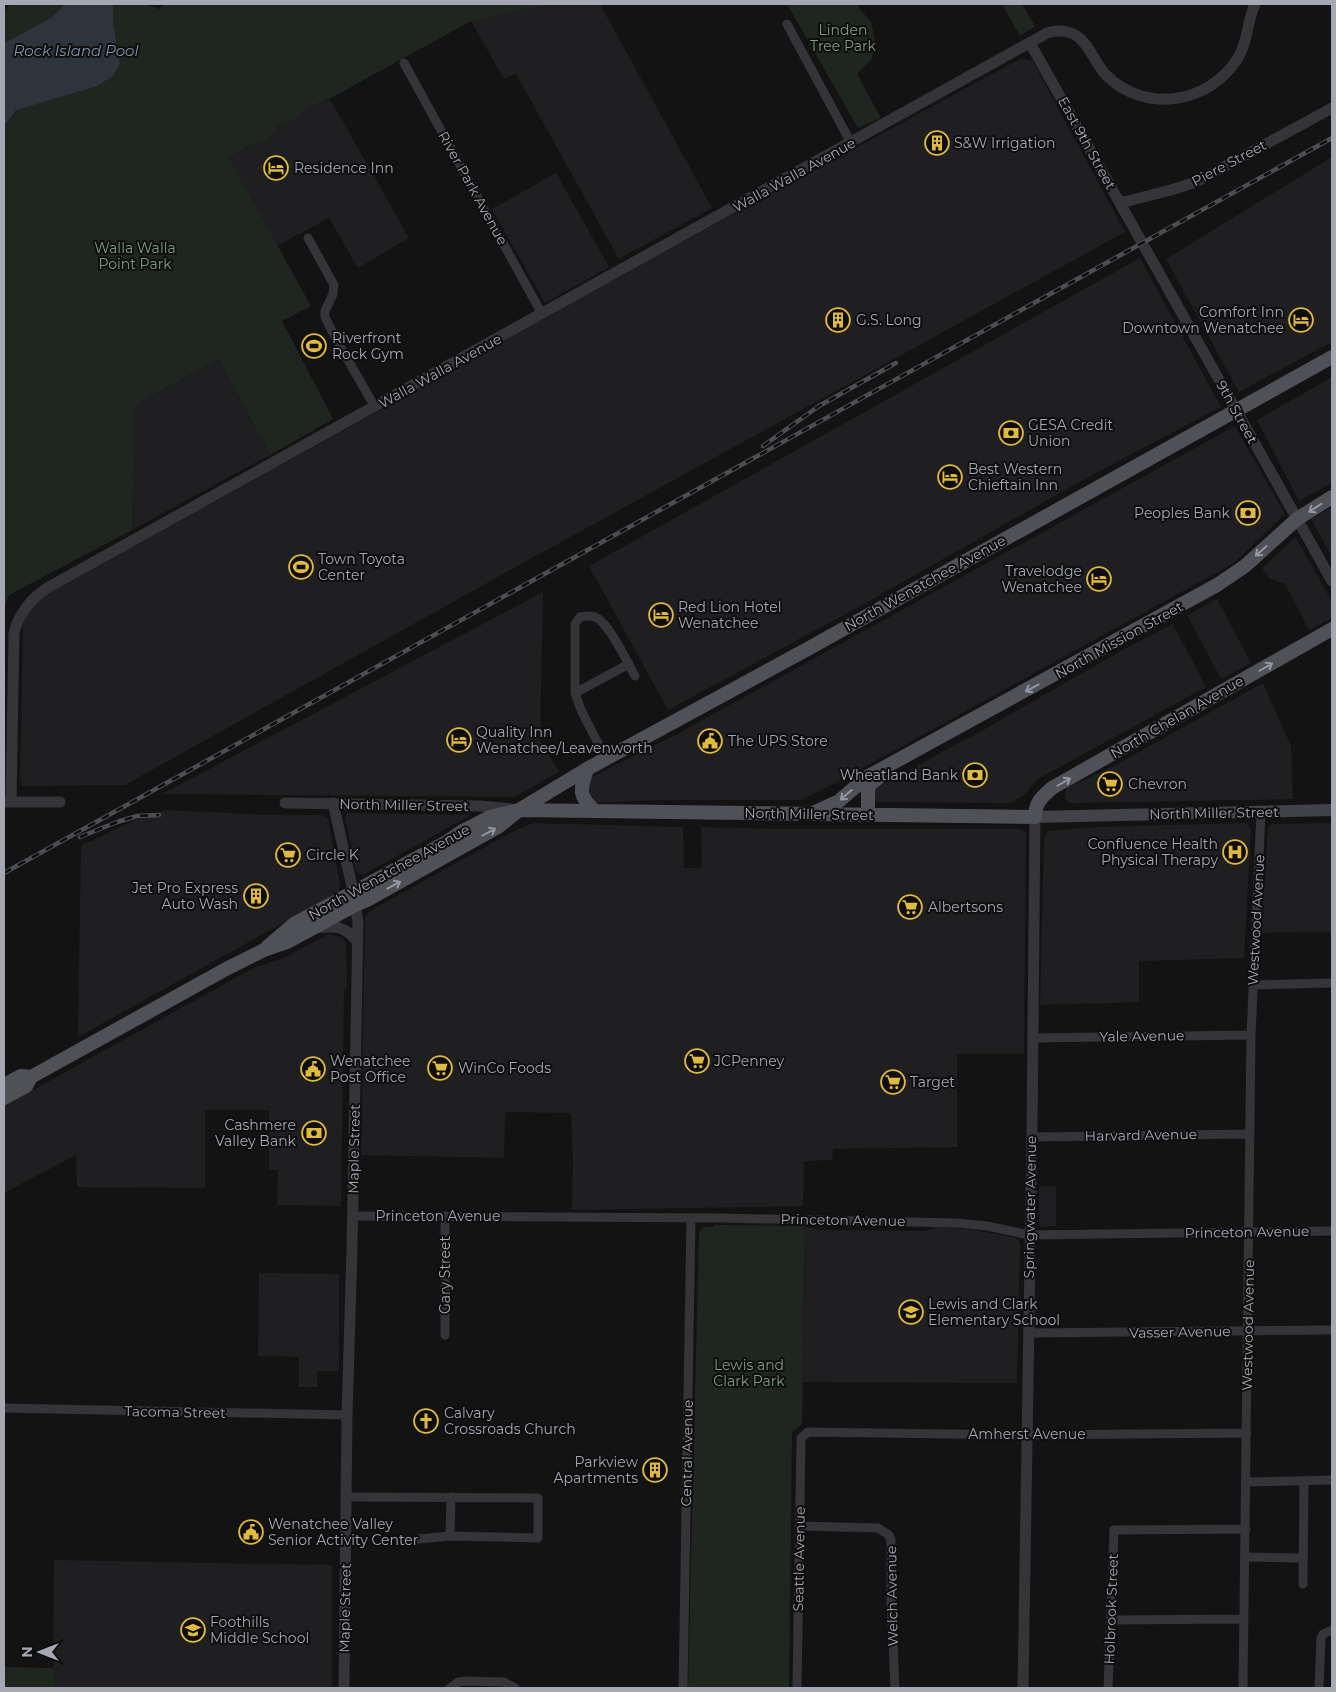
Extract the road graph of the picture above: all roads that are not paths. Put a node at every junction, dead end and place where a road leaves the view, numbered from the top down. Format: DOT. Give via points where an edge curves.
graph roads {
  1 [pos="1255,4"];
  2 [pos="787,24"];
  3 [pos="1030,43"];
  4 [pos="404,63"];
  5 [pos="1332,108"];
  6 [pos="851,143"];
  7 [pos="1120,202"];
  8 [pos="308,238"];
  9 [pos="1143,243"];
  10 [pos="542,314"];
  11 [pos="1332,357"];
  12 [pos="375,407"];
  13 [pos="1236,410"];
  14 [pos="1332,497"];
  15 [pos="1298,519"];
  16 [pos="1332,581"];
  17 [pos="1332,629"];
  18 [pos="628,664"];
  19 [pos="635,676"];
  20 [pos="575,693"];
  21 [pos="606,759"];
  22 [pos="893,764"];
  23 [pos="587,769"];
  24 [pos="8,802"];
  25 [pos="60,802"];
  26 [pos="285,803"];
  27 [pos="333,803"];
  28 [pos="519,810"];
  29 [pos="1332,810"];
  30 [pos="595,811"];
  31 [pos="1261,812"];
  32 [pos="810,814"];
  33 [pos="868,814"];
  34 [pos="1035,816"];
  35 [pos="354,899"];
  36 [pos="313,928"];
  37 [pos="358,942"];
  38 [pos="266,949"];
  39 [pos="1332,983"];
  40 [pos="1253,985"];
  41 [pos="1251,1035"];
  42 [pos="1033,1038"];
  43 [pos="31,1077"];
  44 [pos="4,1085"];
  45 [pos="4,1098"];
  46 [pos="1250,1134"];
  47 [pos="1032,1137"];
  48 [pos="352,1216"];
  49 [pos="445,1216"];
  50 [pos="691,1218"];
  51 [pos="1332,1231"];
  52 [pos="1250,1232"];
  53 [pos="1029,1235"];
  54 [pos="1332,1330"];
  55 [pos="1248,1331"];
  56 [pos="1028,1333"];
  57 [pos="445,1335"];
  58 [pos="4,1408"];
  59 [pos="347,1415"];
  60 [pos="808,1432"];
  61 [pos="1247,1433"];
  62 [pos="1026,1435"];
  63 [pos="1332,1480"];
  64 [pos="1304,1481"];
  65 [pos="1247,1482"];
  66 [pos="346,1497"];
  67 [pos="450,1497"];
  68 [pos="799,1526"];
  69 [pos="1246,1529"];
  70 [pos="450,1536"];
  71 [pos="418,1539"];
  72 [pos="1246,1557"];
  73 [pos="1303,1558"];
  74 [pos="1303,1584"];
  75 [pos="1111,1620"];
  76 [pos="1244,1620"];
  77 [pos="1332,1630"];
  78 [pos="344,1688"];
  79 [pos="450,1688"];
  80 [pos="515,1688"];
  81 [pos="683,1688"];
  82 [pos="797,1688"];
  83 [pos="895,1688"];
  84 [pos="1023,1688"];
  85 [pos="1108,1688"];
  86 [pos="1243,1688"];
  87 [pos="1319,1688"];
  1 -- 3 [label="street, Walla Walla Avenue" via="1244,45 1233,65 1215,82 1193,96 1182,98 1154,99 1128,91 1104,74 1076,35 1055,31"];
  2 -- 6 [label="street"];
  3 -- 6 [label="street, Walla Walla Avenue"];
  3 -- 7 [label="street, East 9th Street"];
  4 -- 10 [label="street, River Park Avenue"];
  5 -- 7 [label="street, Piere Street" via="1196,182"];
  6 -- 10 [label="street, Walla Walla Avenue"];
  7 -- 9 [label="street, East 9th Street"];
  8 -- 12 [label="street" via="334,285 325,317"];
  9 -- 13 [label="street, 9th Street"];
  10 -- 12 [label="street, Walla Walla Avenue"];
  11 -- 13 [label="main road, North Wenatchee Avenue"];
  12 -- 24 [label="street, Walla Walla Avenue" via="47,588 27,604 14,633"];
  13 -- 15 [label="street, 9th Street"];
  13 -- 21 [label="main road, North Wenatchee Avenue"];
  14 -- 15 [label="main road, North Mission Street, one-way"];
  15 -- 16 [label="street, 9th Street"];
  15 -- 22 [label="main road, North Mission Street, one-way" via="1245,566 1217,585"];
  34 -- 17 [label="main road, North Chelan Avenue, one-way" via="1040,798 1052,788"];
  18 -- 19 [label="street"];
  18 -- 20 [label="street"];
  18 -- 20 [label="street" via="600,619 580,618 575,624"];
  20 -- 21 [label="street"];
  21 -- 23 [label="main road, North Wenatchee Avenue"];
  22 -- 32 [label="main road, North Mission Street, one-way" via="867,777 839,800"];
  22 -- 33 [label="main road, North Mission Street" via="870,784"];
  23 -- 28 [label="main road, North Wenatchee Avenue"];
  23 -- 30 [label="main road" via="581,792"];
  24 -- 25 [label="street"];
  26 -- 27 [label="street, North Miller Street"];
  27 -- 28 [label="street, North Miller Street" via="481,806"];
  27 -- 35 [label="street, Maple Street"];
  28 -- 30 [label="main road, North Miller Street"];
  28 -- 35 [label="main road, North Wenatchee Avenue" via="490,816"];
  29 -- 31 [label="main road, North Miller Street"];
  30 -- 32 [label="main road, North Miller Street"];
  31 -- 34 [label="main road, North Miller Street"];
  31 -- 40 [label="street, Westwood Avenue"];
  32 -- 33 [label="main road, North Miller Street"];
  33 -- 34 [label="main road, North Miller Street"];
  34 -- 42 [label="street, Springwater Avenue"];
  35 -- 36 [label="main road, North Wenatchee Avenue"];
  35 -- 37 [label="street, Maple Street"];
  35 -- 38 [label="main road, North Wenatchee Avenue" via="294,924"];
  36 -- 37 [label="street" via="341,928"];
  36 -- 38 [label="main road, North Wenatchee Avenue"];
  37 -- 48 [label="street, Maple Street"];
  38 -- 43 [label="main road, North Wenatchee Avenue"];
  39 -- 40 [label="street"];
  40 -- 41 [label="street, Westwood Avenue"];
  41 -- 42 [label="street, Yale Avenue"];
  41 -- 46 [label="street, Westwood Avenue"];
  42 -- 47 [label="street, Springwater Avenue"];
  43 -- 44 [label="main road, North Wenatchee Avenue" via="20,1076"];
  43 -- 45 [label="main road, North Wenatchee Avenue" via="26,1086"];
  46 -- 47 [label="street, Harvard Avenue"];
  46 -- 52 [label="street, Westwood Avenue"];
  47 -- 53 [label="street, Springwater Avenue"];
  48 -- 49 [label="street, Princeton Avenue"];
  48 -- 59 [label="street, Maple Street"];
  49 -- 50 [label="street, Princeton Avenue"];
  49 -- 57 [label="street, Gary Street"];
  50 -- 53 [label="street, Princeton Avenue" via="957,1222"];
  50 -- 81 [label="street, Central Avenue"];
  51 -- 52 [label="street, Princeton Avenue"];
  52 -- 53 [label="street, Princeton Avenue"];
  52 -- 55 [label="street, Westwood Avenue"];
  53 -- 56 [label="street, Springwater Avenue"];
  54 -- 55 [label="street, Vasser Avenue"];
  55 -- 56 [label="street, Vasser Avenue"];
  55 -- 61 [label="street, Westwood Avenue"];
  56 -- 62 [label="street, Springwater Avenue"];
  58 -- 59 [label="street, Tacoma Street"];
  59 -- 66 [label="street, Maple Street"];
  60 -- 62 [label="street, Amherst Avenue"];
  60 -- 68 [label="street, Seattle Avenue" via="801,1438"];
  61 -- 62 [label="street, Amherst Avenue"];
  61 -- 65 [label="street, Westwood Avenue"];
  62 -- 84 [label="street, Springwater Avenue"];
  63 -- 64 [label="street"];
  64 -- 65 [label="street"];
  64 -- 73 [label="street"];
  65 -- 69 [label="street, Westwood Avenue"];
  66 -- 67 [label="street"];
  66 -- 78 [label="street, Maple Street"];
  67 -- 70 [label="street"];
  67 -- 70 [label="street" via="538,1498 538,1538"];
  68 -- 82 [label="street, Seattle Avenue"];
  68 -- 83 [label="street, Welch Avenue" via="878,1528 889,1535"];
  69 -- 72 [label="street, Westwood Avenue"];
  69 -- 75 [label="street, Holbrook Street" via="1114,1530"];
  70 -- 71 [label="street"];
  72 -- 73 [label="street"];
  72 -- 76 [label="street, Westwood Avenue"];
  73 -- 74 [label="street"];
  75 -- 76 [label="street"];
  75 -- 85 [label="street, Holbrook Street"];
  76 -- 86 [label="street, Westwood Avenue"];
  77 -- 87 [label="street" via="1321,1638"];
  79 -- 80 [label="street" via="466,1681 504,1682"];
}
